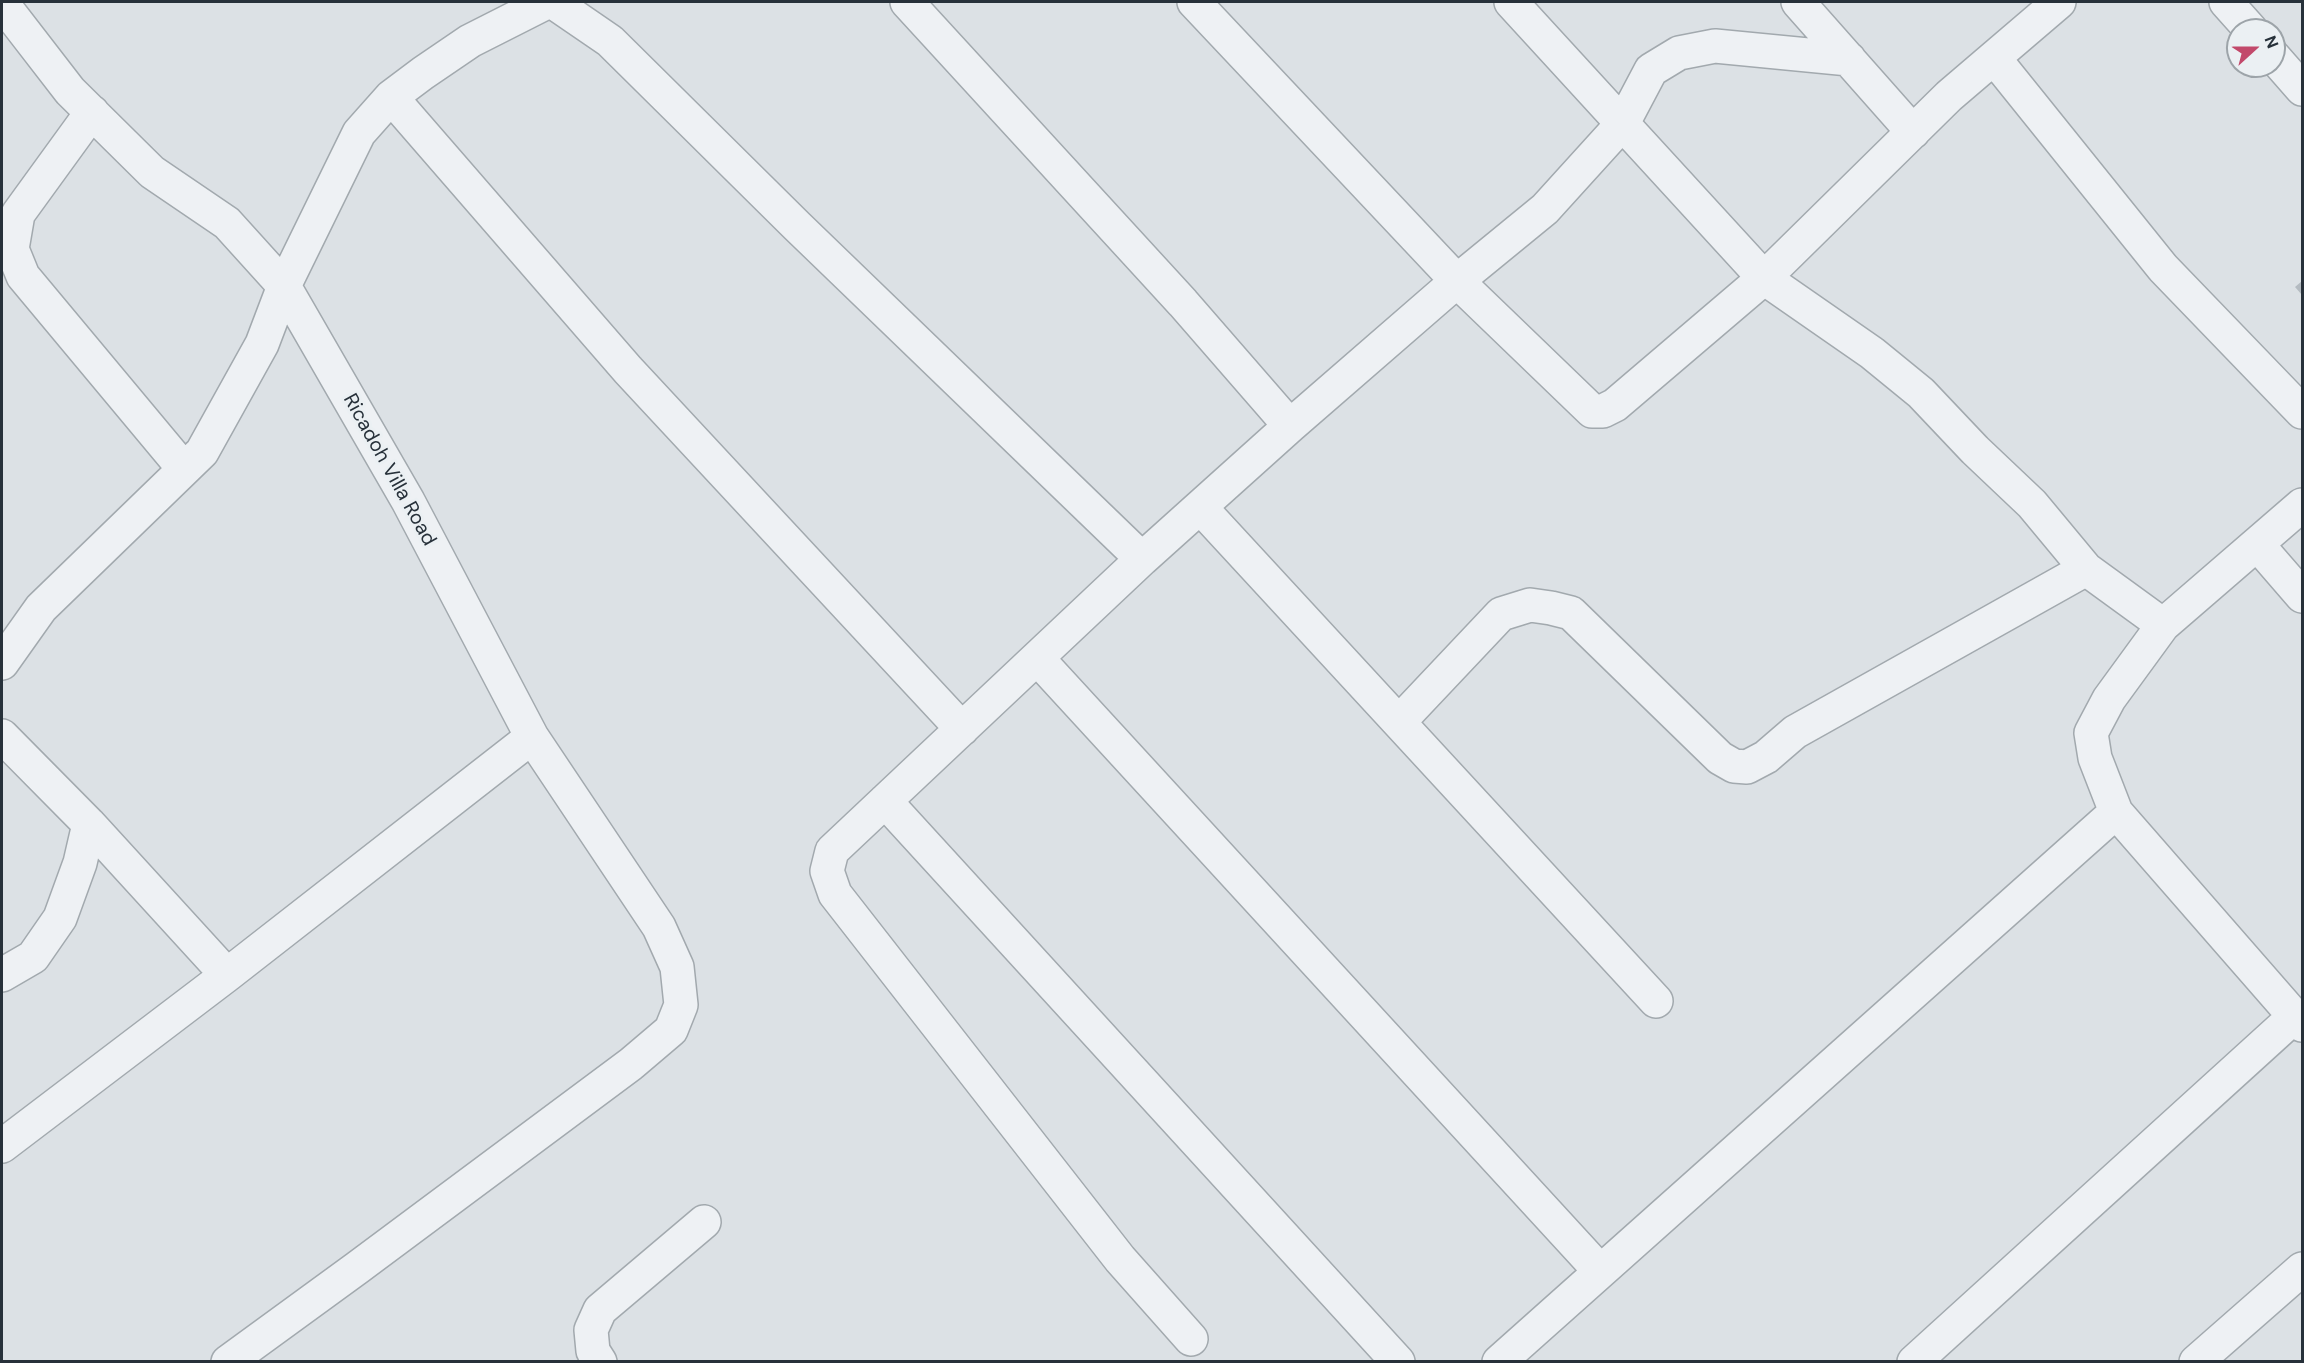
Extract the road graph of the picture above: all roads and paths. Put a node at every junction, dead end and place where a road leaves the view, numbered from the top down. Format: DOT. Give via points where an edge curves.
graph roads {
  1 [pos="547,2"];
  2 [pos="553,2"];
  3 [pos="907,2"];
  4 [pos="1194,2"];
  5 [pos="1511,2"];
  6 [pos="1797,2"];
  7 [pos="2226,2"];
  8 [pos="2,3"];
  9 [pos="2053,4"];
  10 [pos="2240,18"];
  11 [pos="1994,58"];
  12 [pos="1849,59"];
  13 [pos="2286,71"];
  14 [pos="2302,90"];
  15 [pos="391,97"];
  16 [pos="92,112"];
  17 [pos="1623,123"];
  18 [pos="1913,132"];
  19 [pos="1764,278"];
  20 [pos="1457,281"];
  21 [pos="284,286"];
  22 [pos="2302,412"];
  23 [pos="1290,426"];
  24 [pos="184,469"];
  25 [pos="2302,505"];
  26 [pos="1200,507"];
  27 [pos="2257,544"];
  28 [pos="1142,559"];
  29 [pos="2086,569"];
  30 [pos="2302,596"];
  31 [pos="2163,625"];
  32 [pos="1037,658"];
  33 [pos="2,663"];
  34 [pos="1399,722"];
  35 [pos="962,729"];
  36 [pos="2,736"];
  37 [pos="532,737"];
  38 [pos="885,801"];
  39 [pos="2115,812"];
  40 [pos="89,824"];
  41 [pos="2,975"];
  42 [pos="227,975"];
  43 [pos="1656,1001"];
  44 [pos="2299,1021"];
  45 [pos="2,1146"];
  46 [pos="704,1222"];
  47 [pos="2302,1269"];
  48 [pos="1600,1272"];
  49 [pos="1191,1339"];
  50 [pos="228,1362"];
  51 [pos="600,1362"];
  52 [pos="1398,1362"];
  53 [pos="1499,1362"];
  54 [pos="1914,1362"];
  55 [pos="2196,1362"];
  1 -- 15 [label="street" via="470,41"];
  2 -- 28 [label="street" via="610,41"];
  3 -- 23 [label="street" via="1183,303"];
  4 -- 20 [label="street"];
  5 -- 17 [label="street"];
  6 -- 12 [label="street"];
  7 -- 10 [label="street"];
  8 -- 16 [label="street, Ricadoh Villa Road" via="70,91"];
  9 -- 11 [label="street"];
  11 -- 18 [label="street"];
  11 -- 22 [label="street" via="2163,268"];
  12 -- 17 [label="street" via="1714,46 1679,53 1651,70"];
  12 -- 18 [label="street"];
  13 -- 14 [label="street"];
  15 -- 21 [label="street" via="359,133"];
  15 -- 35 [label="street" via="628,370"];
  16 -- 21 [label="street, Ricadoh Villa Road" via="152,172 227,223"];
  16 -- 24 [label="street" via="18,214 12,249 23,276"];
  17 -- 19 [label="street"];
  17 -- 20 [label="street" via="1545,209"];
  18 -- 19 [label="street"];
  19 -- 20 [label="street" via="1616,405 1604,411 1592,411"];
  19 -- 29 [label="street" via="1872,353 1921,393 2032,504"];
  20 -- 23 [label="street"];
  21 -- 24 [label="street" via="262,344 202,452"];
  21 -- 37 [label="street, Ricadoh Villa Road" via="408,501"];
  23 -- 26 [label="street"];
  24 -- 33 [label="street" via="41,608"];
  25 -- 27 [label="street"];
  26 -- 28 [label="street"];
  26 -- 34 [label="street"];
  27 -- 30 [label="street"];
  27 -- 31 [label="street"];
  28 -- 32 [label="street"];
  29 -- 31 [label="street"];
  29 -- 34 [label="street" via="1795,732 1766,757 1747,767 1734,766 1720,758 1571,613 1530,605 1501,614"];
  31 -- 39 [label="street" via="2109,699 2091,733 2095,758"];
  32 -- 35 [label="street"];
  32 -- 48 [label="street"];
  34 -- 43 [label="street"];
  35 -- 38 [label="street"];
  36 -- 40 [label="street"];
  37 -- 42 [label="street"];
  37 -- 50 [label="street, Ricadoh Villa Road" via="659,927 677,967 681,1005 671,1030 367,1262"];
  38 -- 49 [label="street" via="832,852 827,871 835,894 1120,1259"];
  38 -- 52 [label="street"];
  39 -- 44 [label="street"];
  39 -- 48 [label="street"];
  40 -- 41 [label="street" via="60,918 33,957"];
  40 -- 42 [label="street"];
  42 -- 45 [label="street"];
  44 -- 54 [label="street"];
  46 -- 51 [label="street" via="600,1310 591,1330 593,1351"];
  47 -- 55 [label="street"];
  48 -- 53 [label="street"];
}
